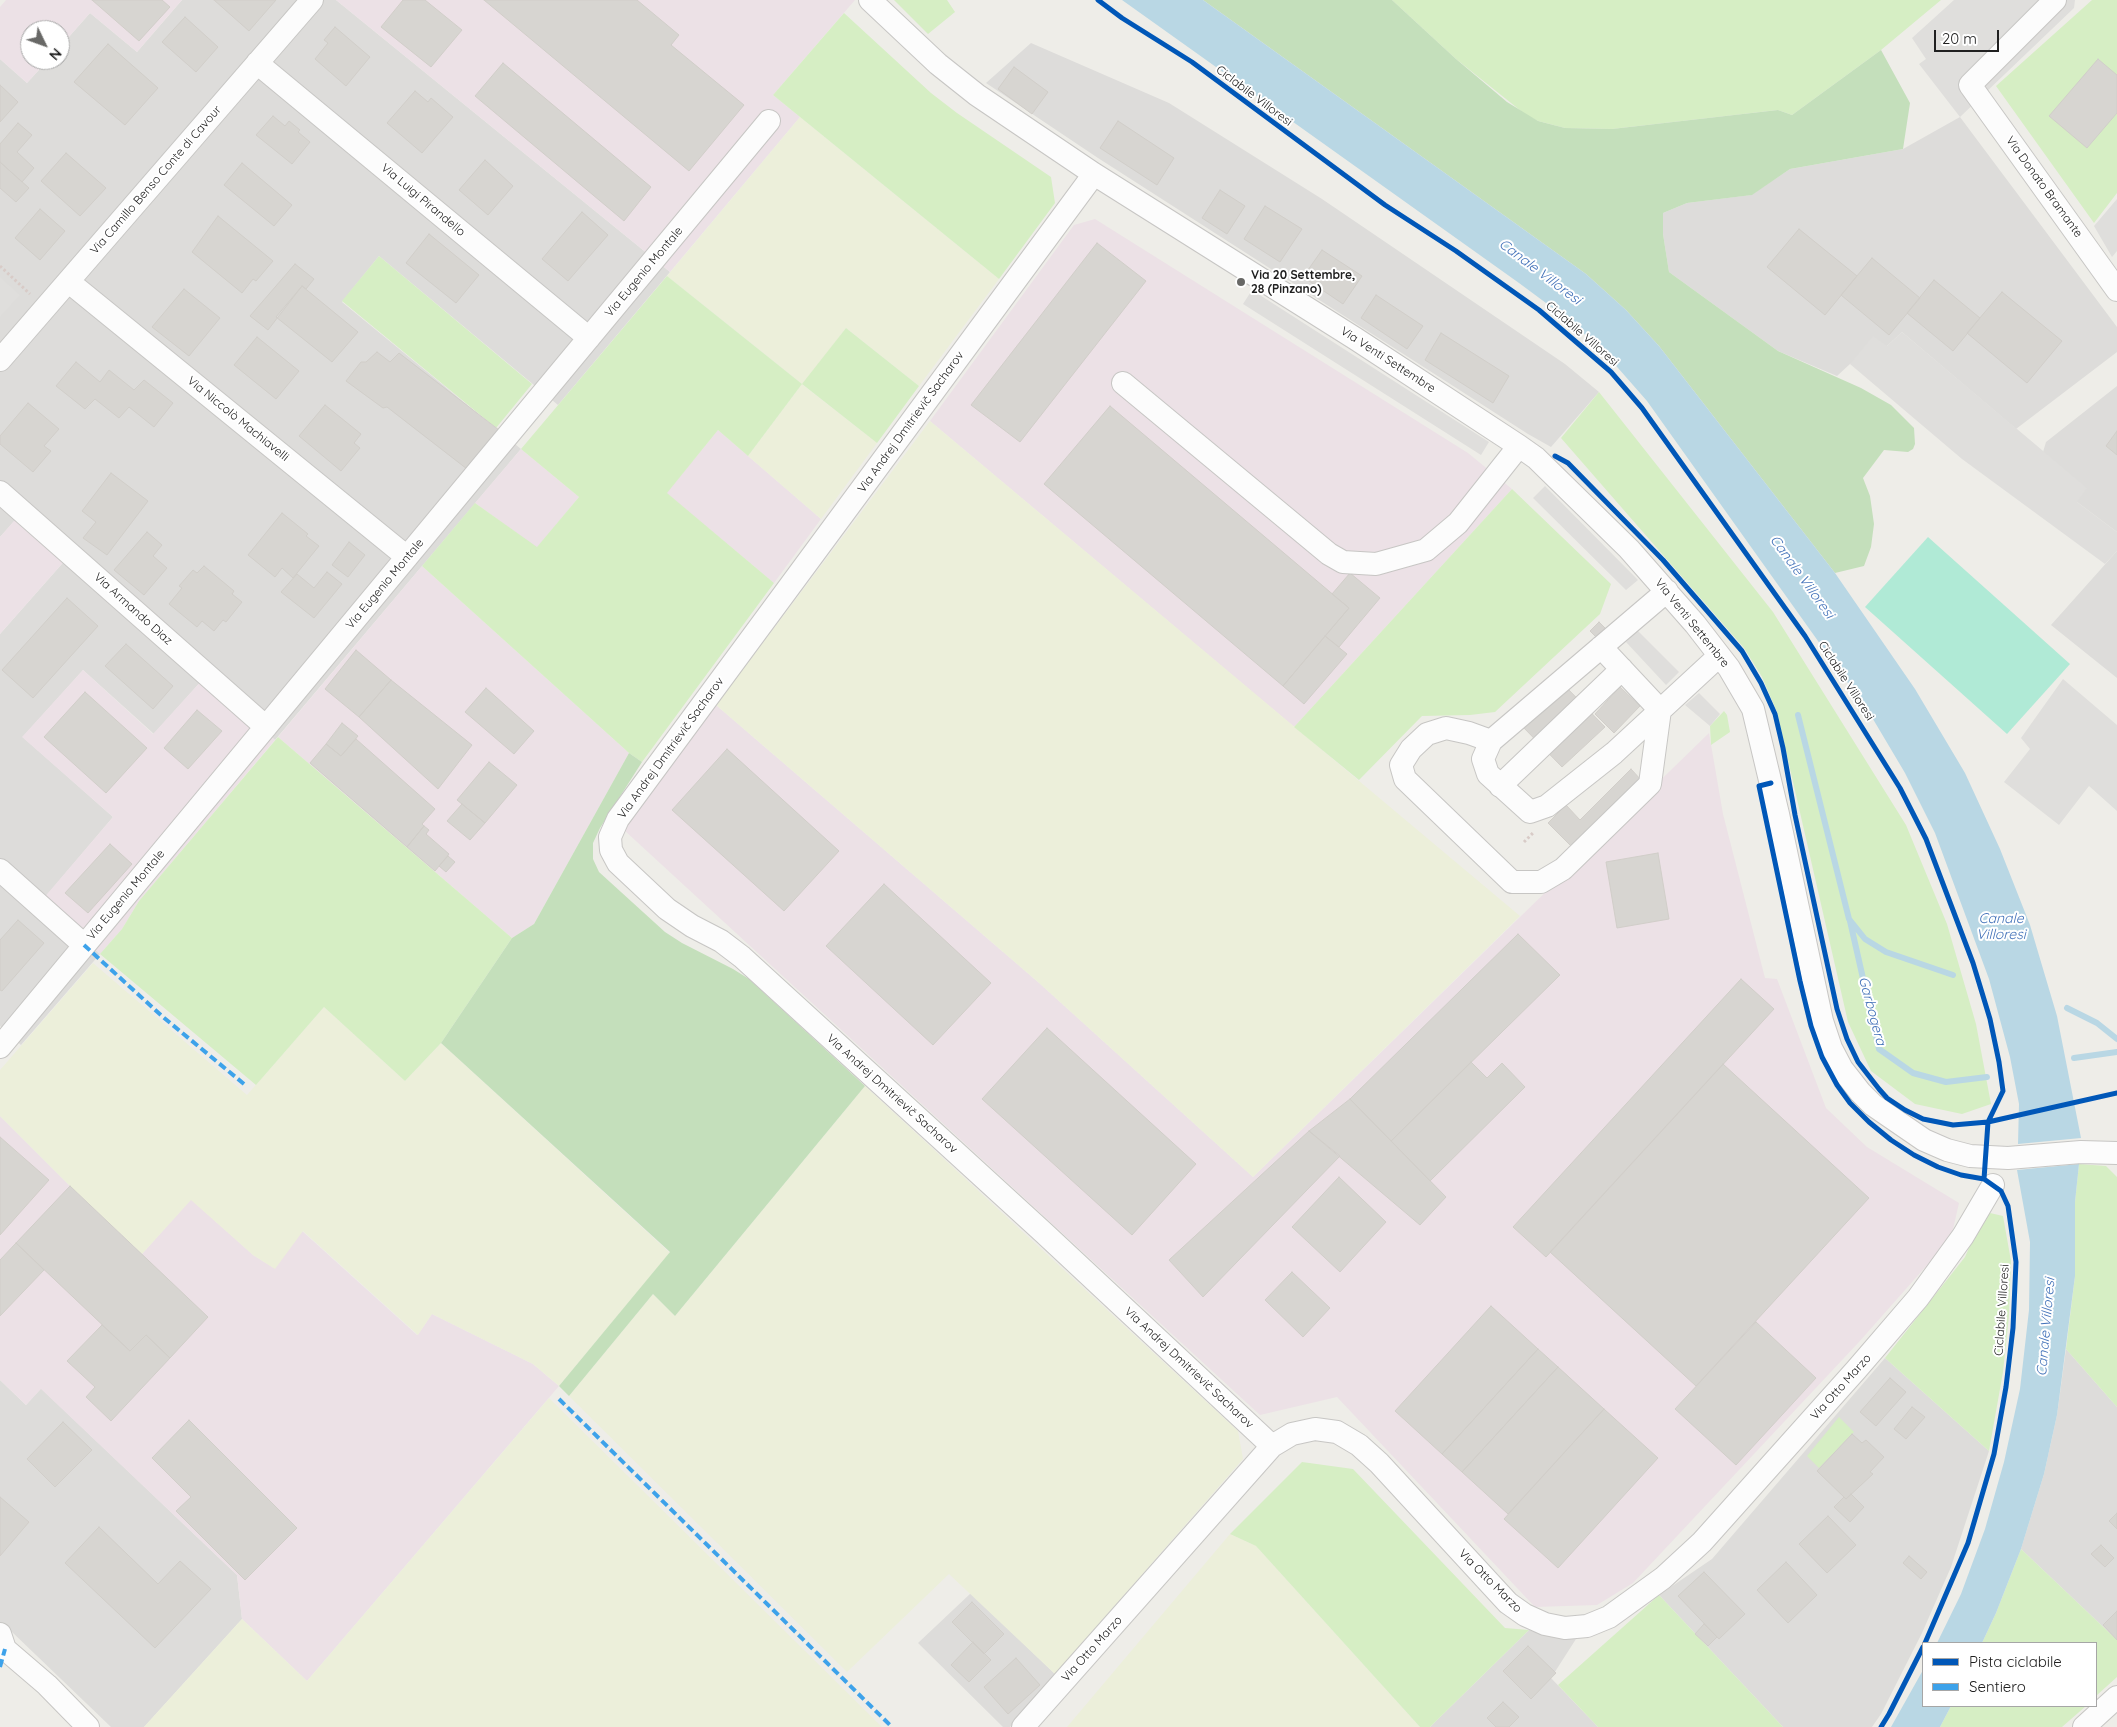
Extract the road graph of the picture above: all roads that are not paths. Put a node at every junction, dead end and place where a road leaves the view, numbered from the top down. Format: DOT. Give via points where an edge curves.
graph roads {
  1 [pos="312,0"];
  2 [pos="870,0"];
  3 [pos="2055,0"];
  4 [pos="257,63"];
  5 [pos="769,121"];
  6 [pos="1094,174"];
  7 [pos="69,282"];
  8 [pos="2117,290"];
  9 [pos="589,338"];
  10 [pos="0,360"];
  11 [pos="1123,383"];
  12 [pos="1519,446"];
  13 [pos="0,492"];
  14 [pos="407,557"];
  15 [pos="1667,591"];
  16 [pos="1601,647"];
  17 [pos="1719,656"];
  18 [pos="1622,669"];
  19 [pos="1660,710"];
  20 [pos="266,727"];
  21 [pos="1491,741"];
  22 [pos="1500,786"];
  23 [pos="0,870"];
  24 [pos="84,945"];
  25 [pos="0,1047"];
  26 [pos="2117,1153"];
  27 [pos="1993,1185"];
  28 [pos="1272,1446"];
  29 [pos="2,1642"];
  30 [pos="2117,1698"];
  31 [pos="88,1727"];
  32 [pos="1023,1727"];
  33 [pos="2084,1727"];
  1 -- 4 [label="street, Via Camillo Benso Conte di Cavour"];
  2 -- 6 [label="street, Via Venti Settembre" via="938,64 977,95"];
  3 -- 8 [label="street, Via Donato Bramante" via="1970,84"];
  4 -- 7 [label="street, Via Camillo Benso Conte di Cavour"];
  4 -- 9 [label="street, Via Luigi Pirandello"];
  5 -- 9 [label="street, Via Eugenio Montale"];
  6 -- 12 [label="street, Via Venti Settembre"];
  6 -- 28 [label="street, Via Andrej Dmitrievič Sacharov" via="618,819 610,838 611,850 618,863 667,909 742,956"];
  7 -- 10 [label="street, Via Camillo Benso Conte di Cavour"];
  7 -- 14 [label="street, Via Niccolò Machiavelli"];
  9 -- 14 [label="street, Via Eugenio Montale"];
  11 -- 12 [label="street" via="1328,554 1343,562 1376,564 1426,550 1458,523"];
  12 -- 15 [label="street, Via Venti Settembre" via="1536,458 1617,536"];
  13 -- 20 [label="street, Via Armando Diaz"];
  14 -- 20 [label="street, Via Eugenio Montale"];
  15 -- 16 [label="street"];
  15 -- 17 [label="street, Via Venti Settembre"];
  16 -- 18 [label="street"];
  16 -- 21 [label="street"];
  17 -- 19 [label="street"];
  17 -- 26 [label="street, Via Venti Settembre" via="1753,709 1822,1021 1842,1069 1860,1092 1873,1105 1924,1140 1970,1156"];
  18 -- 19 [label="street"];
  18 -- 22 [label="street"];
  19 -- 21 [label="street" via="1650,784 1562,869 1541,882 1512,882 1405,779 1401,765 1411,749 1427,734 1446,728"];
  19 -- 22 [label="street" via="1547,806 1530,812"];
  20 -- 24 [label="street, Via Eugenio Montale"];
  21 -- 22 [label="street" via="1483,758 1488,774"];
  23 -- 24 [label="street"];
  24 -- 25 [label="street, Via Eugenio Montale"];
  27 -- 28 [label="street, Via Otto Marzo" via="1963,1236 1918,1298 1702,1542 1663,1578 1609,1616 1587,1626 1565,1628 1544,1624 1508,1603 1379,1462 1337,1432 1315,1429 1292,1434"];
  28 -- 32 [label="street, Via Otto Marzo"];
  29 -- 31 [label="street"];
  30 -- 33 [label="street"];
}
